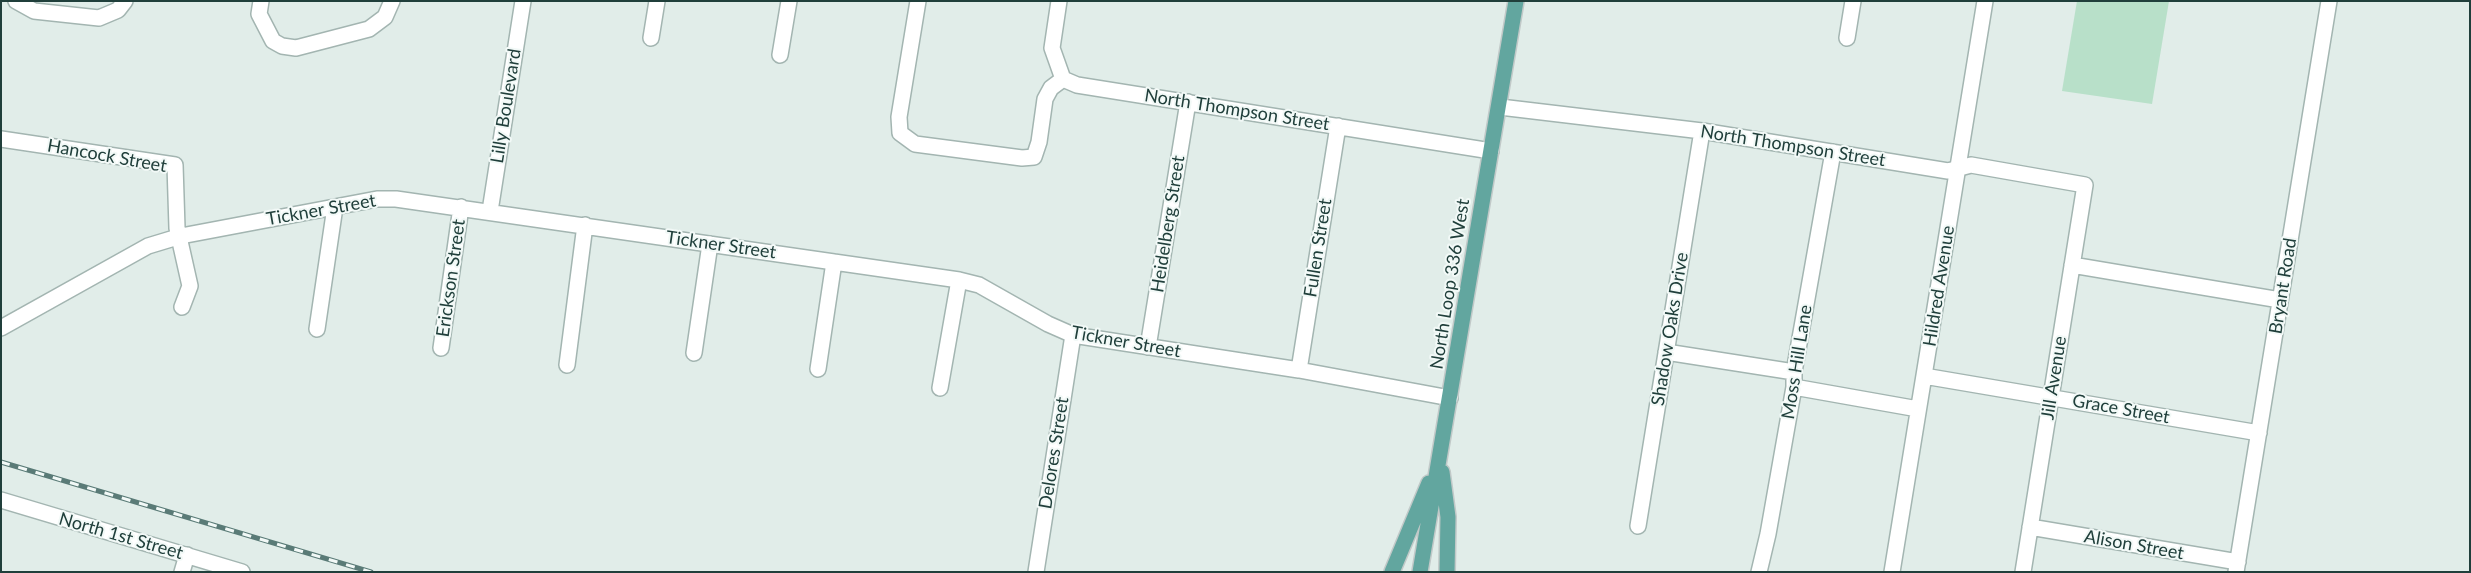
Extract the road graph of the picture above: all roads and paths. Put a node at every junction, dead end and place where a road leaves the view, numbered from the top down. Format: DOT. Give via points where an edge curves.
graph roads {
  1 [pos="16,1"];
  2 [pos="261,1"];
  3 [pos="392,1"];
  4 [pos="523,1"];
  5 [pos="657,1"];
  6 [pos="789,1"];
  7 [pos="918,1"];
  8 [pos="1059,1"];
  9 [pos="1516,1"];
  10 [pos="1854,1"];
  11 [pos="1985,1"];
  12 [pos="2329,1"];
  13 [pos="121,5"];
  14 [pos="651,38"];
  15 [pos="1847,38"];
  16 [pos="780,55"];
  17 [pos="1063,79"];
  18 [pos="1188,102"];
  19 [pos="1500,107"];
  20 [pos="1338,126"];
  21 [pos="1702,131"];
  22 [pos="1,138"];
  23 [pos="1491,151"];
  24 [pos="1833,152"];
  25 [pos="1959,168"];
  26 [pos="2085,185"];
  27 [pos="461,207"];
  28 [pos="335,208"];
  29 [pos="490,212"];
  30 [pos="585,225"];
  31 [pos="181,236"];
  32 [pos="710,244"];
  33 [pos="834,262"];
  34 [pos="2072,265"];
  35 [pos="959,280"];
  36 [pos="2280,300"];
  37 [pos="182,307"];
  38 [pos="1,328"];
  39 [pos="317,329"];
  40 [pos="1073,335"];
  41 [pos="1148,347"];
  42 [pos="441,348"];
  43 [pos="694,352"];
  44 [pos="1666,352"];
  45 [pos="567,365"];
  46 [pos="818,369"];
  47 [pos="1299,370"];
  48 [pos="1924,376"];
  49 [pos="1794,380"];
  50 [pos="940,388"];
  51 [pos="2051,397"];
  52 [pos="1450,398"];
  53 [pos="1918,409"];
  54 [pos="2259,433"];
  55 [pos="1440,456"];
  56 [pos="1,500"];
  57 [pos="1638,526"];
  58 [pos="2030,527"];
  59 [pos="186,556"];
  60 [pos="2237,567"];
  61 [pos="182,572"];
  62 [pos="242,572"];
  63 [pos="1036,572"];
  64 [pos="1392,572"];
  65 [pos="1420,572"];
  66 [pos="1448,572"];
  67 [pos="1759,572"];
  68 [pos="1892,572"];
  69 [pos="2023,572"];
  1 -- 13 [label="street" via="34,11 99,18"];
  2 -- 3 [label="street" via="260,14 273,41 296,48 370,29 386,16"];
  4 -- 29 [label="street, Lilly Boulevard"];
  5 -- 14 [label="street"];
  6 -- 16 [label="street"];
  7 -- 17 [label="street" via="899,117 900,133 915,144 1022,158 1034,156 1045,99 1051,88"];
  8 -- 17 [label="street" via="1052,48"];
  9 -- 19 [label="main road, North Loop 336 West"];
  10 -- 15 [label="street"];
  11 -- 25 [label="street, Hildred Avenue"];
  12 -- 36 [label="street, Bryant Road"];
  17 -- 18 [label="street, North Thompson Street" via="1077,85"];
  18 -- 20 [label="street, North Thompson Street"];
  18 -- 41 [label="street, Heidelberg Street"];
  19 -- 21 [label="street, North Thompson Street"];
  19 -- 23 [label="main road, North Loop 336 West"];
  20 -- 23 [label="street, North Thompson Street"];
  20 -- 47 [label="street, Fullen Street"];
  21 -- 24 [label="street, North Thompson Street"];
  21 -- 44 [label="street, Shadow Oaks Drive"];
  22 -- 31 [label="street, Hancock Street" via="175,165 177,228"];
  23 -- 52 [label="main road, North Loop 336 West"];
  24 -- 25 [label="street, North Thompson Street" via="1948,171"];
  24 -- 49 [label="street, Moss Hill Lane"];
  25 -- 26 [label="street, North Thompson Street" via="1971,165"];
  25 -- 48 [label="street, Hildred Avenue"];
  26 -- 34 [label="street, Jill Avenue"];
  27 -- 28 [label="street, Tickner Street" via="377,199"];
  27 -- 29 [label="street, Tickner Street"];
  27 -- 42 [label="street, Erickson Street"];
  28 -- 31 [label="street, Tickner Street"];
  28 -- 39 [label="street"];
  29 -- 30 [label="street, Tickner Street"];
  30 -- 32 [label="street, Tickner Street"];
  30 -- 45 [label="street"];
  31 -- 37 [label="street" via="190,286"];
  31 -- 38 [label="street, Tickner Street" via="148,246"];
  32 -- 33 [label="street, Tickner Street"];
  32 -- 43 [label="street"];
  33 -- 35 [label="street, Tickner Street"];
  33 -- 46 [label="street"];
  34 -- 36 [label="street"];
  34 -- 51 [label="street, Jill Avenue"];
  35 -- 40 [label="street, Tickner Street" via="979,285"];
  35 -- 50 [label="street"];
  36 -- 54 [label="street, Bryant Road"];
  40 -- 41 [label="street, Tickner Street"];
  40 -- 63 [label="street, Delores Street"];
  41 -- 47 [label="street, Tickner Street"];
  44 -- 49 [label="street"];
  44 -- 57 [label="street, Shadow Oaks Drive"];
  47 -- 52 [label="street, Tickner Street"];
  48 -- 51 [label="street, Grace Street"];
  48 -- 53 [label="street, Hildred Avenue"];
  49 -- 53 [label="street"];
  49 -- 67 [label="street, Moss Hill Lane"];
  51 -- 54 [label="street, Grace Street"];
  51 -- 58 [label="street, Jill Avenue"];
  52 -- 55 [label="main road, North Loop 336 West"];
  53 -- 68 [label="street, Hildred Avenue"];
  54 -- 60 [label="street, Bryant Road"];
  55 -- 64 [label="main road"];
  55 -- 65 [label="main road, North Loop 336 West"];
  55 -- 66 [label="main road" via="1448,517"];
  56 -- 59 [label="street, North 1st Street"];
  58 -- 60 [label="street, Alison Street"];
  58 -- 69 [label="street, Jill Avenue"];
  59 -- 61 [label="street"];
  59 -- 62 [label="street, North 1st Street"];
}
